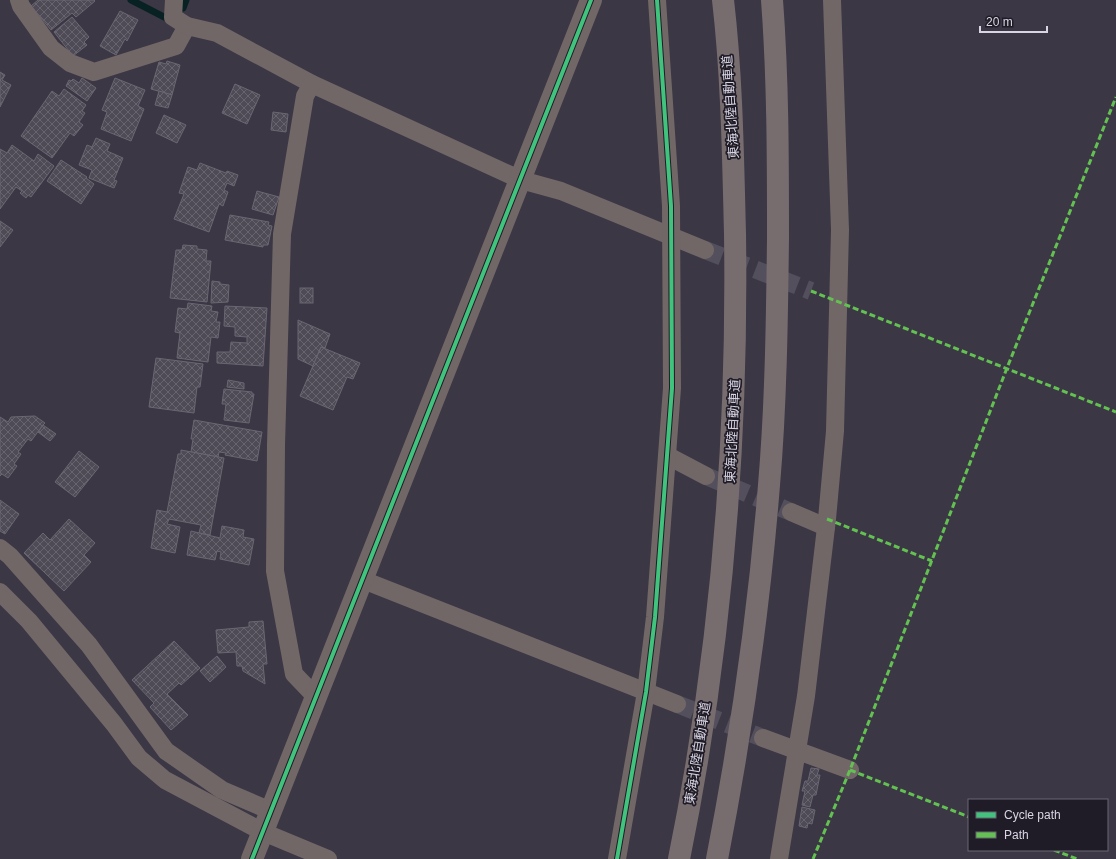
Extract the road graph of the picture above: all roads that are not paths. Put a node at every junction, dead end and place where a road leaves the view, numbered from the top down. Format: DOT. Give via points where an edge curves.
graph roads {
  1 [pos="19,0"];
  2 [pos="174,0"];
  3 [pos="591,0"];
  4 [pos="657,0"];
  5 [pos="722,0"];
  6 [pos="772,0"];
  7 [pos="832,0"];
  8 [pos="187,26"];
  9 [pos="312,84"];
  10 [pos="521,180"];
  11 [pos="672,236"];
  12 [pos="705,250"];
  13 [pos="668,456"];
  14 [pos="706,476"];
  15 [pos="791,512"];
  16 [pos="826,527"];
  17 [pos="0,548"];
  18 [pos="363,580"];
  19 [pos="0,592"];
  20 [pos="646,692"];
  21 [pos="316,697"];
  22 [pos="677,704"];
  23 [pos="763,738"];
  24 [pos="798,751"];
  25 [pos="850,770"];
  26 [pos="271,811"];
  27 [pos="263,832"];
  28 [pos="252,859"];
  29 [pos="328,859"];
  30 [pos="617,859"];
  31 [pos="678,859"];
  32 [pos="717,859"];
  33 [pos="779,859"];
  1 -- 8 [label="street" via="51,48 70,64 94,72 176,46"];
  2 -- 8 [label="street" via="173,17"];
  3 -- 10 [label="street"];
  4 -- 11 [label="street"];
  5 -- 31 [label="highway, 東海北陸自動車道" via="734,163 736,322 731,471 717,619 694,785"];
  6 -- 32 [label="highway" via="778,189 777,330 769,485 755,626 730,793"];
  7 -- 16 [label="street" via="840,302 835,431"];
  8 -- 9 [label="street" via="217,33"];
  9 -- 10 [label="street"];
  9 -- 21 [label="street" via="305,96 282,234 274,571 294,674"];
  10 -- 11 [label="street" via="561,190"];
  10 -- 18 [label="street"];
  11 -- 12 [label="street"];
  11 -- 13 [label="street" via="672,388"];
  13 -- 14 [label="street"];
  13 -- 20 [label="street"];
  15 -- 16 [label="street"];
  16 -- 24 [label="street"];
  17 -- 26 [label="street" via="10,556 88,645 166,751 222,790"];
  18 -- 20 [label="street"];
  18 -- 21 [label="street"];
  19 -- 27 [label="street" via="29,621 139,758 165,780"];
  20 -- 22 [label="street"];
  20 -- 30 [label="street"];
  21 -- 26 [label="street"];
  23 -- 24 [label="street"];
  24 -- 25 [label="street"];
  24 -- 33 [label="street"];
  26 -- 27 [label="street"];
  27 -- 28 [label="street"];
  27 -- 29 [label="street"];
}
